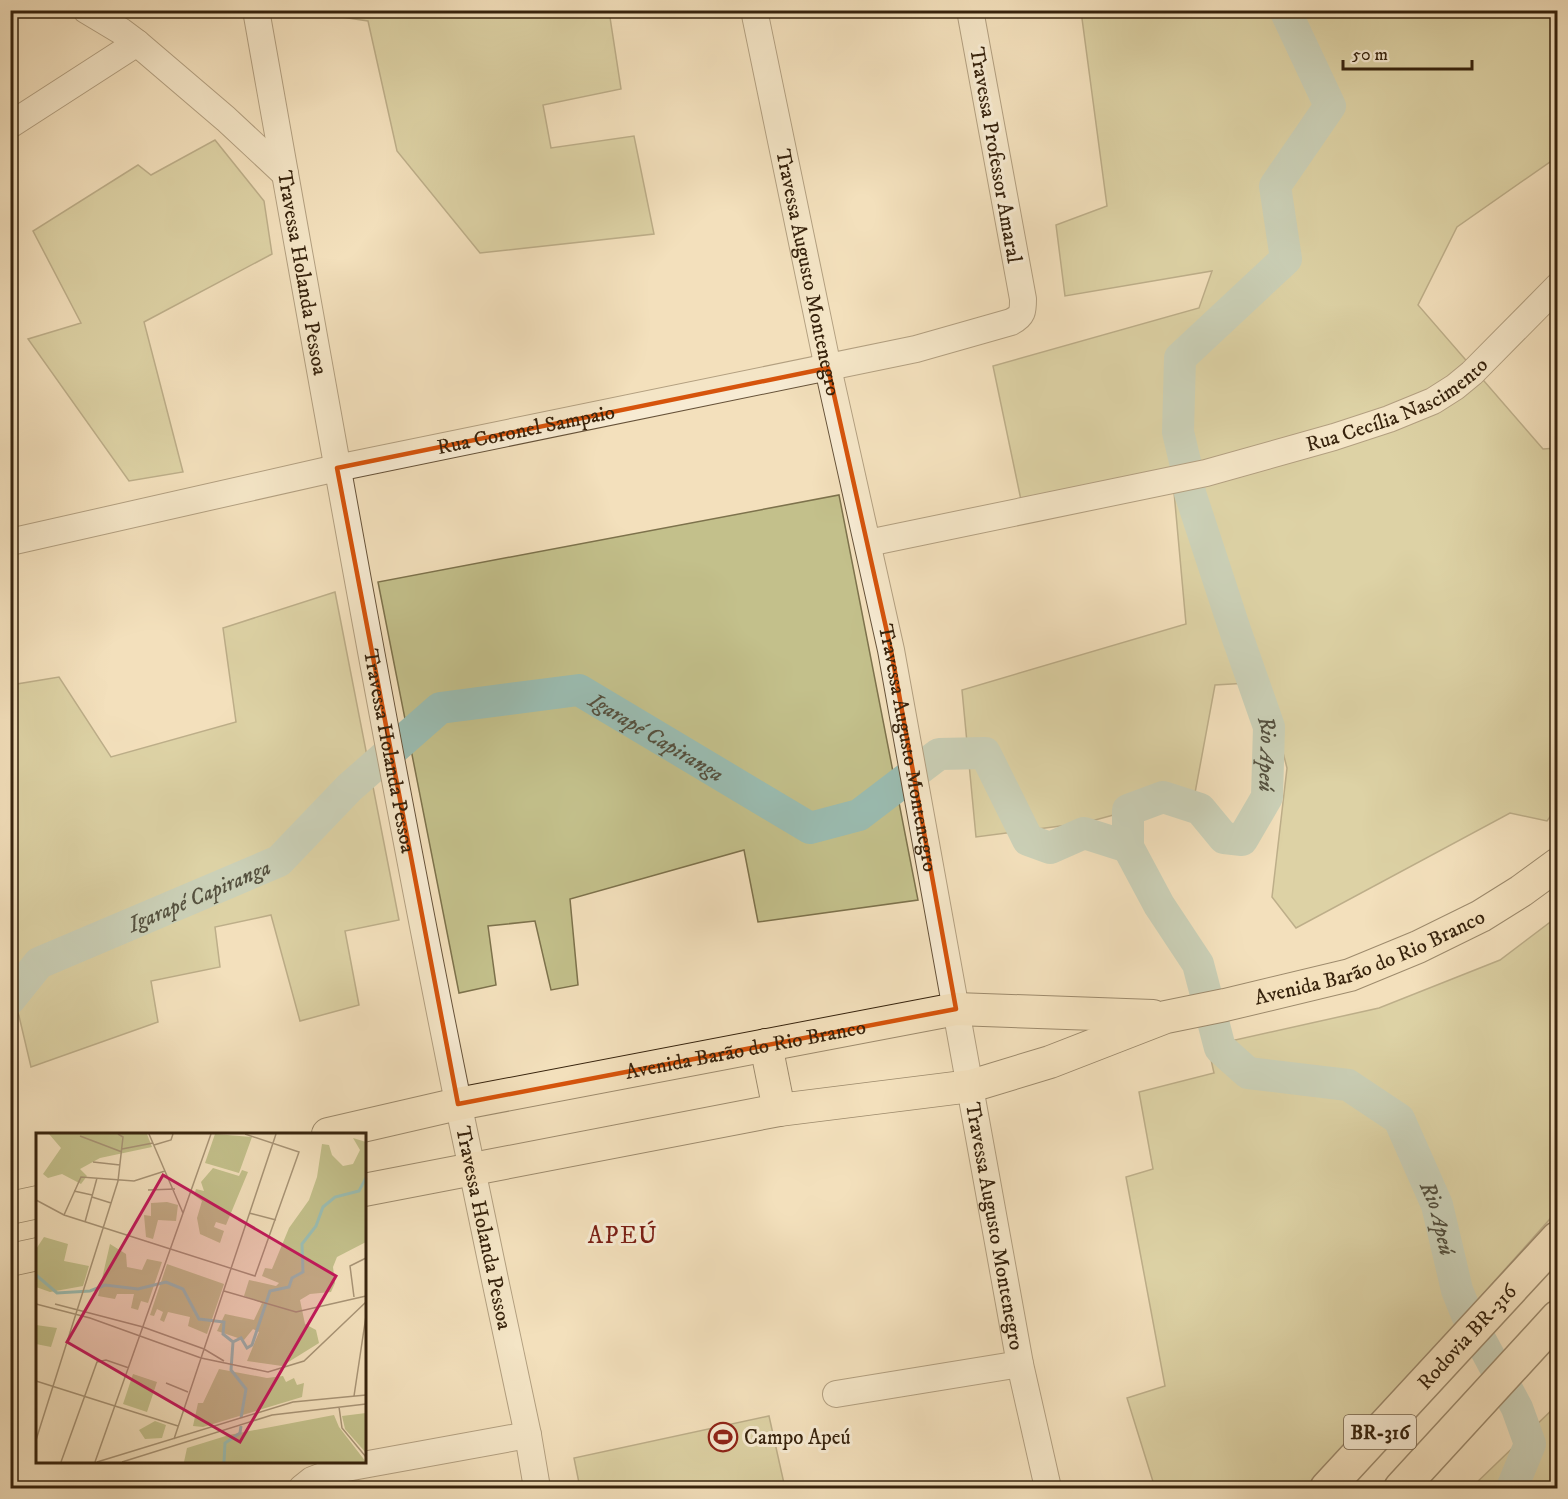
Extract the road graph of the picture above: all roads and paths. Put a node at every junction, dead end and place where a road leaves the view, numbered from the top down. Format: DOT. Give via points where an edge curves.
graph roads {
  1 [pos="86,10"];
  2 [pos="256,10"];
  3 [pos="754,10"];
  4 [pos="970,10"];
  5 [pos="137,43"];
  6 [pos="10,125"];
  7 [pos="285,174"];
  8 [pos="1557,286"];
  9 [pos="1023,298"];
  10 [pos="828,368"];
  11 [pos="337,468"];
  12 [pos="10,542"];
  13 [pos="868,543"];
  14 [pos="1557,864"];
  15 [pos="956,1009"];
  16 [pos="1176,1015"];
  17 [pos="766,1045"];
  18 [pos="971,1086"];
  19 [pos="458,1104"];
  20 [pos="779,1110"];
  21 [pos="332,1133"];
  22 [pos="472,1170"];
  23 [pos="366,1190"];
  24 [pos="36,1202"];
  25 [pos="10,1208"];
  26 [pos="1557,1238"];
  27 [pos="36,1254"];
  28 [pos="10,1260"];
  29 [pos="1557,1317"];
  30 [pos="1020,1364"];
  31 [pos="836,1394"];
  32 [pos="528,1435"];
  33 [pos="302,1488"];
  34 [pos="537,1488"];
  35 [pos="1048,1488"];
  36 [pos="1327,1488"];
  37 [pos="1401,1488"];
  1 -- 5 [label="street"];
  2 -- 7 [label="street, Travessa Holanda Pessoa"];
  3 -- 10 [label="street, Travessa Augusto Montenegro"];
  4 -- 9 [label="street, Travessa Professor Amaral"];
  5 -- 6 [label="street"];
  5 -- 7 [label="street"];
  7 -- 11 [label="street, Travessa Holanda Pessoa"];
  8 -- 13 [label="street, Rua Cecília Nascimento" via="1455,387 1389,419 1206,473"];
  9 -- 10 [label="street, Rua Coronel Sampaio" via="1020,317 1011,322 916,349"];
  10 -- 11 [label="street, Rua Coronel Sampaio"];
  10 -- 13 [label="street, Travessa Augusto Montenegro"];
  11 -- 12 [label="street, Rua Coronel Sampaio"];
  11 -- 19 [label="street, Travessa Holanda Pessoa"];
  13 -- 15 [label="street, Travessa Augusto Montenegro"];
  14 -- 16 [label="main road, Avenida Barão do Rio Branco" via="1481,916 1350,975"];
  15 -- 16 [label="main road, Avenida Barão do Rio Branco"];
  15 -- 17 [label="main road, Avenida Barão do Rio Branco"];
  15 -- 18 [label="street, Travessa Augusto Montenegro"];
  16 -- 18 [label="main road, Avenida Barão do Rio Branco" via="1050,1062"];
  17 -- 19 [label="main road, Avenida Barão do Rio Branco"];
  17 -- 20 [label="main road"];
  18 -- 20 [label="main road, Avenida Barão do Rio Branco"];
  18 -- 30 [label="street, Travessa Augusto Montenegro"];
  19 -- 21 [label="main road, Avenida Barão do Rio Branco"];
  19 -- 22 [label="street, Travessa Holanda Pessoa"];
  20 -- 22 [label="main road, Avenida Barão do Rio Branco"];
  22 -- 23 [label="main road, Avenida Barão do Rio Branco"];
  22 -- 32 [label="street, Travessa Holanda Pessoa"];
  24 -- 25 [label="main road"];
  26 -- 36 [label="highway, Rodovia BR-316 / BR-316"];
  27 -- 28 [label="main road"];
  29 -- 37 [label="highway, BR-316"];
  30 -- 31 [label="street"];
  30 -- 35 [label="street, Travessa Augusto Montenegro"];
  32 -- 33 [label="street" via="340,1469"];
  32 -- 34 [label="street, Travessa Holanda Pessoa"];
}
